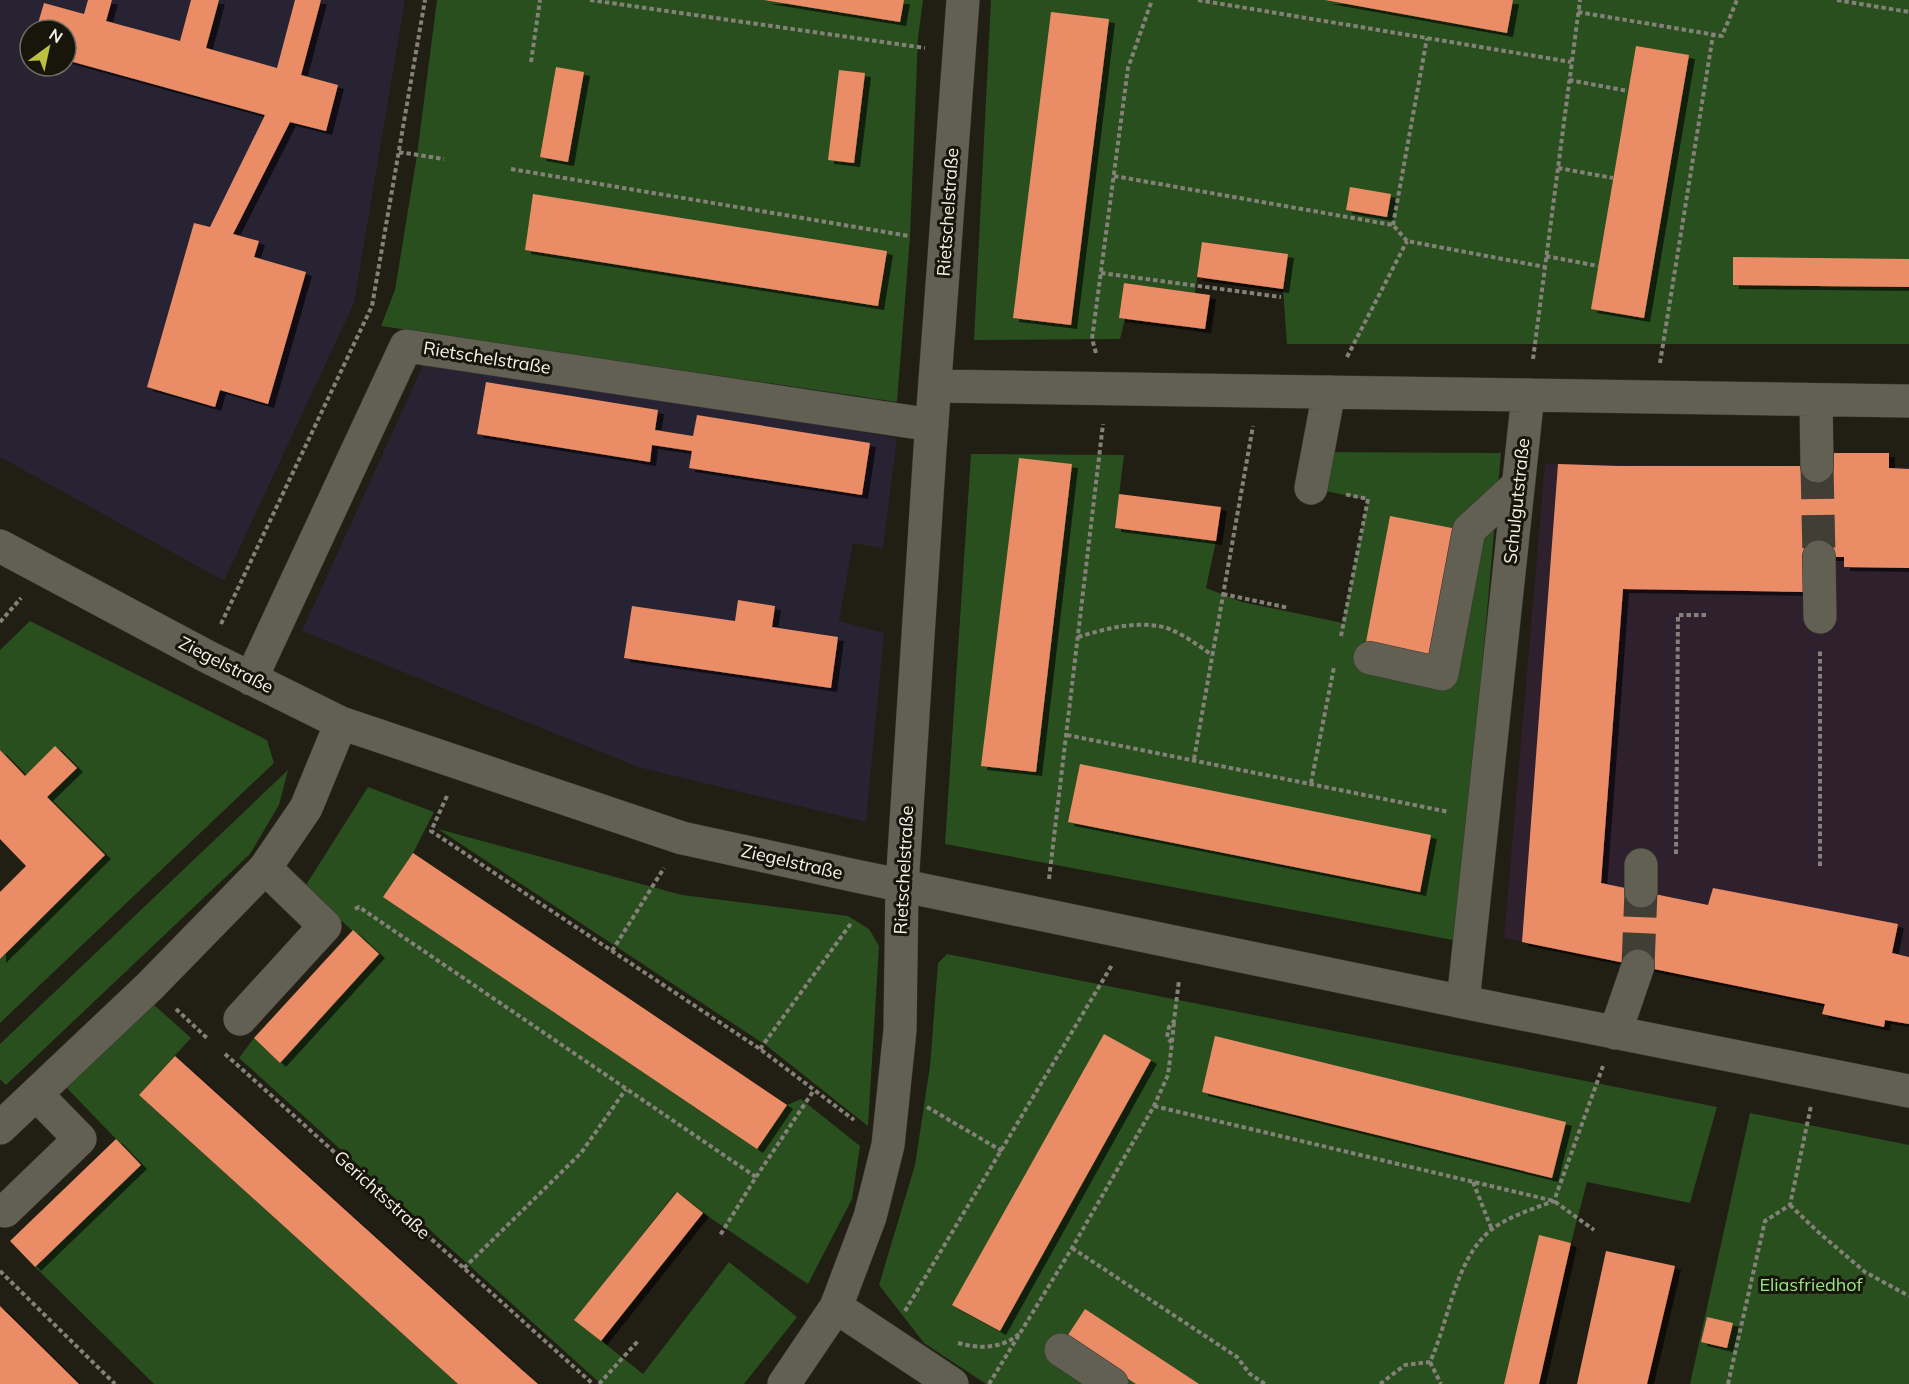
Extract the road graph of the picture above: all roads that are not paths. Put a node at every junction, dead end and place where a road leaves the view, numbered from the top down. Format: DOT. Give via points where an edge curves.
graph roads {
  1 [pos="963,0"];
  2 [pos="935,386"];
  3 [pos="1329,392"];
  4 [pos="1528,395"];
  5 [pos="1816,400"];
  6 [pos="1909,401"];
  7 [pos="932,424"];
  8 [pos="1817,466"];
  9 [pos="1518,485"];
  10 [pos="1311,488"];
  11 [pos="0,546"];
  12 [pos="1819,557"];
  13 [pos="1820,617"];
  14 [pos="1370,658"];
  15 [pos="251,679"];
  16 [pos="341,723"];
  17 [pos="265,868"];
  18 [pos="902,886"];
  19 [pos="1638,966"];
  20 [pos="1463,1002"];
  21 [pos="240,1019"];
  22 [pos="1615,1033"];
  23 [pos="1909,1091"];
  24 [pos="36,1094"];
  25 [pos="0,1128"];
  26 [pos="5,1211"];
  27 [pos="836,1307"];
  28 [pos="1061,1350"];
  29 [pos="784,1384"];
  30 [pos="952,1384"];
  31 [pos="1112,1384"];
  1 -- 2 [label="street, Rietschelstraße"];
  2 -- 3 [label="street"];
  2 -- 7 [label="street, Rietschelstraße"];
  3 -- 4 [label="street"];
  3 -- 10 [label="street"];
  4 -- 5 [label="street"];
  4 -- 9 [label="street, Schulgutstraße"];
  5 -- 6 [label="street"];
  5 -- 8 [label="street"];
  7 -- 15 [label="street, Rietschelstraße" via="406,346"];
  7 -- 18 [label="street, Rietschelstraße"];
  9 -- 14 [label="street" via="1469,530 1442,674"];
  9 -- 20 [label="street, Schulgutstraße"];
  11 -- 15 [label="street, Ziegelstraße"];
  12 -- 13 [label="street"];
  15 -- 16 [label="street, Ziegelstraße"];
  16 -- 17 [label="street" via="306,808"];
  16 -- 18 [label="street, Ziegelstraße" via="682,838"];
  17 -- 21 [label="street" via="325,926"];
  17 -- 24 [label="street" via="150,986"];
  18 -- 20 [label="street, Ziegelstraße"];
  18 -- 27 [label="street, Rietschelstraße" via="900,1030 888,1145 870,1217"];
  19 -- 22 [label="street"];
  20 -- 22 [label="street, Ziegelstraße"];
  22 -- 23 [label="street, Ziegelstraße"];
  24 -- 25 [label="street"];
  24 -- 26 [label="street" via="80,1139"];
  27 -- 29 [label="street, Rietschelstraße"];
  27 -- 30 [label="street"];
  28 -- 31 [label="street"];
}
